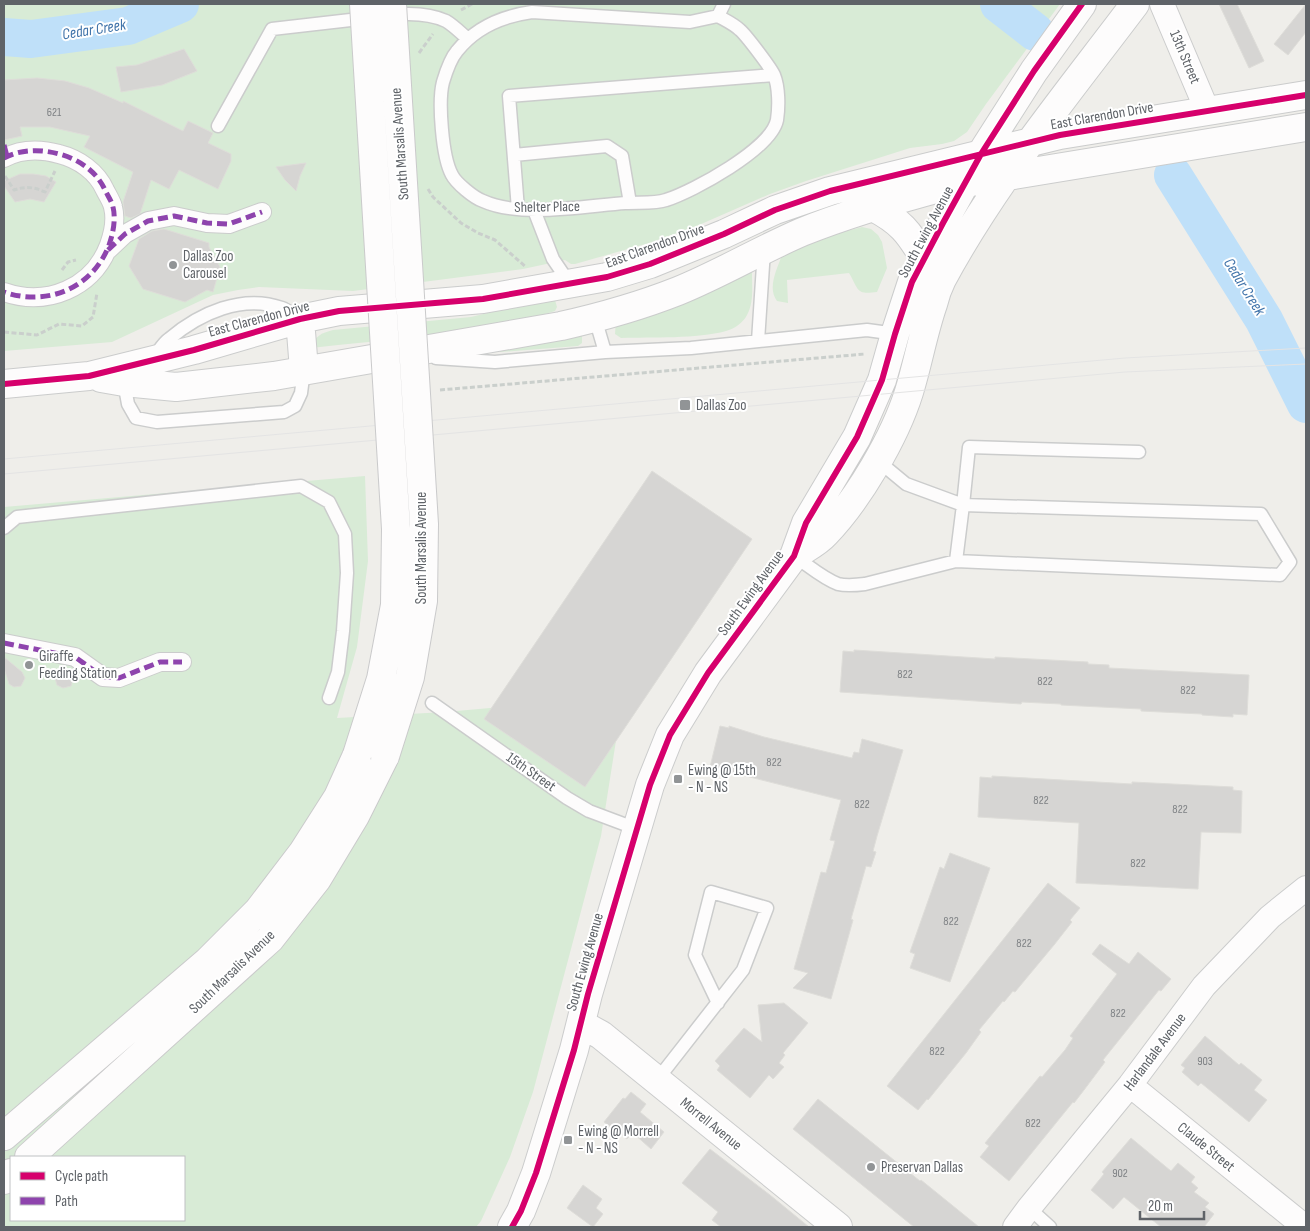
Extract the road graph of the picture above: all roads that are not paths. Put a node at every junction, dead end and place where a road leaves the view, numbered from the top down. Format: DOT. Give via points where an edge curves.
graph roads {
  1 [pos="364,4"];
  2 [pos="392,4"];
  3 [pos="724,4"];
  4 [pos="1082,4"];
  5 [pos="1135,4"];
  6 [pos="1162,4"];
  7 [pos="718,16"];
  8 [pos="468,39"];
  9 [pos="774,75"];
  10 [pos="1306,95"];
  11 [pos="1207,110"];
  12 [pos="218,126"];
  13 [pos="1306,127"];
  14 [pos="1030,143"];
  15 [pos="5,153"];
  16 [pos="982,154"];
  17 [pos="514,155"];
  18 [pos="1005,178"];
  19 [pos="966,183"];
  20 [pos="630,203"];
  21 [pos="873,207"];
  22 [pos="518,209"];
  23 [pos="534,210"];
  24 [pos="262,212"];
  25 [pos="764,250"];
  26 [pos="104,256"];
  27 [pos="924,258"];
  28 [pos="570,284"];
  29 [pos="4,292"];
  30 [pos="596,318"];
  31 [pos="300,320"];
  32 [pos="895,334"];
  33 [pos="922,338"];
  34 [pos="758,341"];
  35 [pos="605,352"];
  36 [pos="398,355"];
  37 [pos="304,370"];
  38 [pos="89,376"];
  39 [pos="124,382"];
  40 [pos="4,384"];
  41 [pos="1138,452"];
  42 [pos="877,460"];
  43 [pos="963,505"];
  44 [pos="4,528"];
  45 [pos="794,556"];
  46 [pos="956,561"];
  47 [pos="4,643"];
  48 [pos="182,662"];
  49 [pos="328,698"];
  50 [pos="432,704"];
  51 [pos="637,829"];
  52 [pos="1306,888"];
  53 [pos="718,1003"];
  54 [pos="581,1024"];
  55 [pos="657,1080"];
  56 [pos="1130,1085"];
  57 [pos="4,1136"];
  58 [pos="30,1156"];
  59 [pos="1029,1208"];
  60 [pos="512,1227"];
  61 [pos="838,1227"];
  62 [pos="1015,1227"];
  63 [pos="1050,1227"];
  64 [pos="1305,1227"];
  1 -- 57 [label="street, South Marsalis Avenue, bridge" via="396,529 395,605 382,679 357,755 338,797 258,911 207,962"];
  2 -- 58 [label="street, South Marsalis Avenue, bridge" via="424,524 423,601 410,677 385,756 355,816 317,879 270,939"];
  3 -- 7 [label="lane"];
  4 -- 16 [label="street, South Ewing Avenue" via="1034,71"];
  5 -- 14 [label="street, South Ewing Avenue"];
  6 -- 11 [label="street, 13th Street"];
  7 -- 8 [label="lane, Shelter Place" via="690,22 532,12 511,15 480,29"];
  7 -- 9 [label="lane, Shelter Place" via="740,30"];
  8 -- 12 [label="lane" via="446,21 406,13 272,29"];
  8 -- 22 [label="lane, Shelter Place" via="455,53 443,82 444,150 452,175 466,190 482,201"];
  9 -- 17 [label="lane" via="509,96"];
  9 -- 20 [label="lane, Shelter Place" via="779,105 776,123 768,138 720,175 665,201"];
  10 -- 11 [label="street, East Clarendon Drive"];
  11 -- 14 [label="street, East Clarendon Drive"];
  13 -- 18 [label="street, East Clarendon Drive"];
  14 -- 16 [label="street, East Clarendon Drive"];
  14 -- 18 [label="street, South Ewing Avenue"];
  15 -- 26 [label="street" via="36,150 63,155 79,162 101,181 113,207 114,223"];
  16 -- 19 [label="street, South Ewing Avenue"];
  16 -- 28 [label="street, East Clarendon Drive" via="830,191 775,210 650,264"];
  17 -- 20 [label="lane" via="607,146 622,156"];
  17 -- 22 [label="lane"];
  18 -- 19 [label="street, East Clarendon Drive"];
  18 -- 33 [label="street, South Ewing Avenue" via="940,282"];
  19 -- 21 [label="street, East Clarendon Drive"];
  19 -- 27 [label="street, South Ewing Avenue"];
  20 -- 23 [label="lane, Shelter Place"];
  21 -- 25 [label="street, East Clarendon Drive"];
  21 -- 27 [label="street" via="892,217 911,235"];
  22 -- 23 [label="lane, Shelter Place"];
  23 -- 28 [label="lane" via="553,259"];
  24 -- 26 [label="street" via="228,224 174,216 148,221 125,234"];
  25 -- 30 [label="street, East Clarendon Drive" via="679,291"];
  25 -- 34 [label="lane"];
  26 -- 29 [label="street" via="88,277 62,293 34,298"];
  27 -- 32 [label="street, South Ewing Avenue" via="912,282"];
  28 -- 30 [label="street"];
  28 -- 31 [label="street, East Clarendon Drive" via="482,299 339,311"];
  30 -- 35 [label="lane"];
  30 -- 36 [label="street, East Clarendon Drive" via="519,335"];
  31 -- 37 [label="street"];
  31 -- 38 [label="street, East Clarendon Drive"];
  32 -- 33 [label="lane"];
  32 -- 34 [label="lane" via="867,330"];
  32 -- 45 [label="street, South Ewing Avenue" via="882,380 856,437 806,523"];
  33 -- 42 [label="street, South Ewing Avenue" via="900,417"];
  34 -- 35 [label="lane"];
  35 -- 36 [label="lane" via="494,362"];
  36 -- 37 [label="street, East Clarendon Drive"];
  37 -- 39 [label="street, East Clarendon Drive" via="176,387"];
  37 -- 39 [label="lane" via="301,393 295,406 284,412 157,422 136,418 128,404"];
  38 -- 39 [label="street, East Clarendon Drive"];
  38 -- 40 [label="street, East Clarendon Drive"];
  41 -- 43 [label="lane" via="969,447"];
  42 -- 43 [label="lane" via="906,484"];
  42 -- 45 [label="street, South Ewing Avenue" via="852,502 824,535"];
  43 -- 46 [label="lane"];
  43 -- 46 [label="lane" via="1261,514 1290,562 1280,575"];
  44 -- 49 [label="lane" via="17,516 301,486 329,502 345,534 347,573 343,631 338,672"];
  45 -- 46 [label="lane" via="838,584 853,585"];
  45 -- 51 [label="street, South Ewing Avenue" via="708,673 670,735"];
  47 -- 48 [label="street" via="75,657 103,678 119,678 160,662"];
  50 -- 51 [label="lane, 15th Street" via="567,798 589,811"];
  51 -- 54 [label="street, South Ewing Avenue"];
  52 -- 56 [label="street, Harlandale Avenue" via="1270,917 1204,986"];
  53 -- 53 [label="lane" via="743,970 767,908 711,892 695,956"];
  53 -- 55 [label="lane"];
  54 -- 55 [label="street, Morrell Avenue"];
  54 -- 60 [label="street, South Ewing Avenue" via="536,1173"];
  55 -- 61 [label="street, Morrell Avenue"];
  56 -- 59 [label="street, Harlandale Avenue"];
  56 -- 64 [label="street, Claude Street"];
  59 -- 62 [label="street, Harlandale Avenue"];
  59 -- 63 [label="lane"];
}
